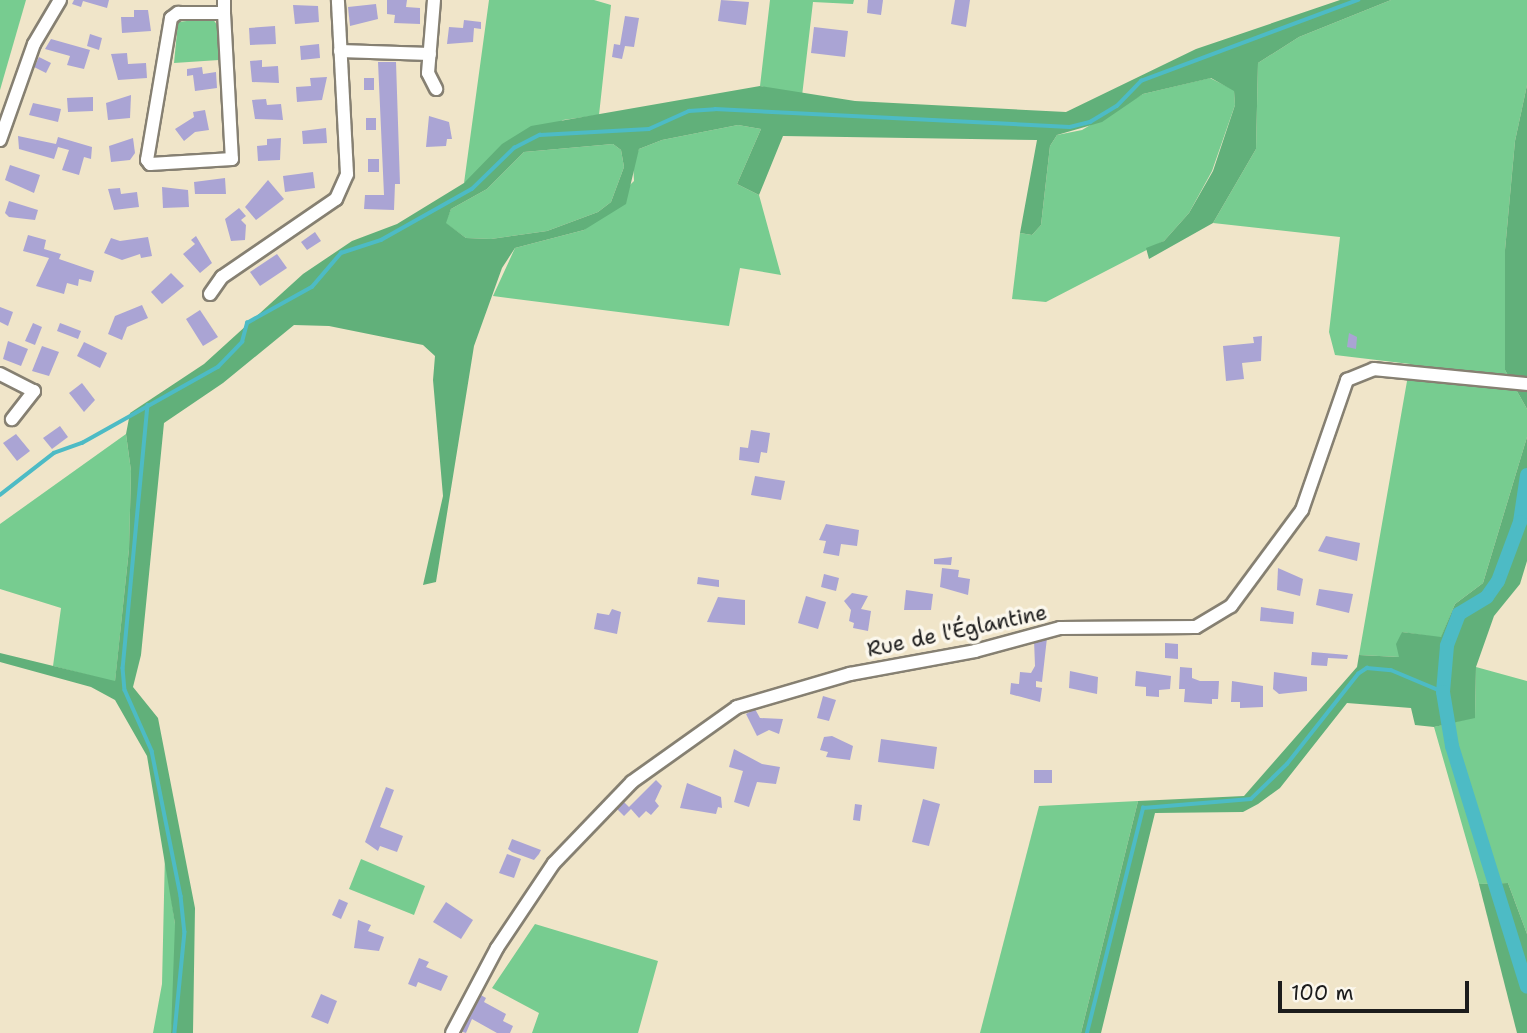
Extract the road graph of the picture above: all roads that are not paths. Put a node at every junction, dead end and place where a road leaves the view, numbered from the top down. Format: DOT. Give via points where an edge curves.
graph roads {
  1 [pos="60,0"];
  2 [pos="338,0"];
  3 [pos="434,0"];
  4 [pos="224,6"];
  5 [pos="340,51"];
  6 [pos="430,54"];
  7 [pos="436,89"];
  8 [pos="0,139"];
  9 [pos="210,294"];
  10 [pos="0,374"];
  11 [pos="1525,384"];
  12 [pos="12,419"];
  13 [pos="452,1033"];
  1 -- 8 [label="street" via="34,44"];
  2 -- 5 [label="street"];
  3 -- 6 [label="street"];
  4 -- 4 [label="street" via="232,159 150,164 147,160 171,18"];
  5 -- 6 [label="street"];
  5 -- 9 [label="street" via="347,174 336,199 222,277"];
  6 -- 7 [label="street" via="428,73"];
  10 -- 12 [label="street" via="34,391"];
  11 -- 13 [label="street, Rue de l'Églantine" via="1374,369 1347,380 1302,510 1231,606 1196,627 1060,628 850,674 737,707 632,782 554,863 497,948"];
}
